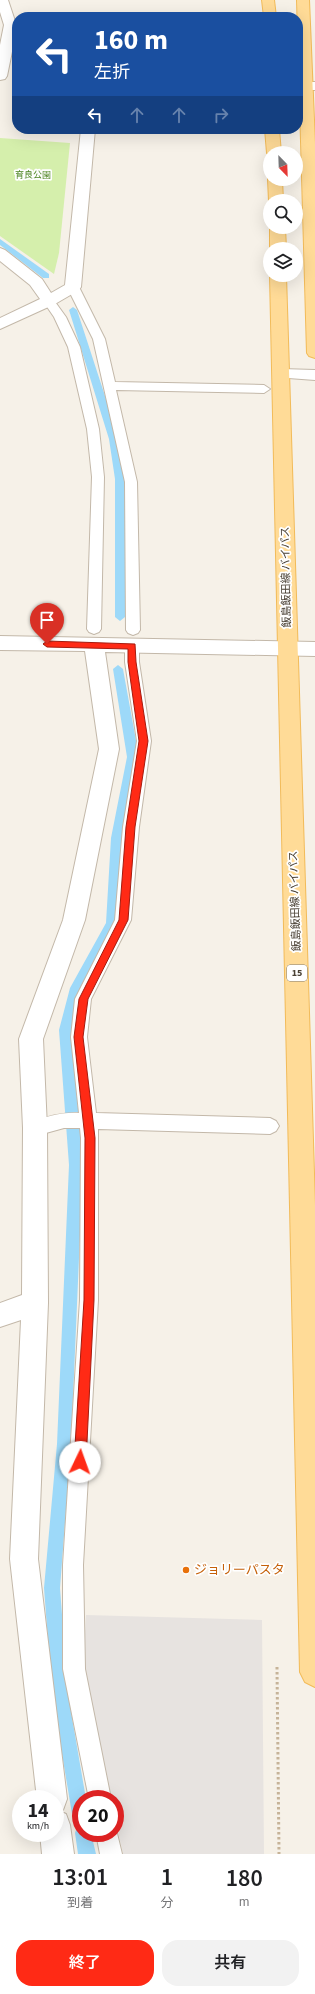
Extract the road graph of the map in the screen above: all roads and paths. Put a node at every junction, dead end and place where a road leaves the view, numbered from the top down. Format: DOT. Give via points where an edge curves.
graph roads {
  1 [pos="2,0"];
  2 [pos="268,0"];
  3 [pos="303,0"];
  4 [pos="269,12"];
  5 [pos="4,76"];
  6 [pos="306,86"];
  7 [pos="88,134"];
  8 [pos="272,134"];
  9 [pos="273,146"];
  10 [pos="0,253"];
  11 [pos="278,282"];
  12 [pos="73,287"];
  13 [pos="49,301"];
  14 [pos="0,324"];
  15 [pos="315,353"];
  16 [pos="281,374"];
  17 [pos="315,375"];
  18 [pos="111,386"];
  19 [pos="264,389"];
  20 [pos="94,637"];
  21 [pos="133,638"];
  22 [pos="0,643"];
  23 [pos="288,648"];
  24 [pos="315,649"];
  25 [pos="308,1087"];
  26 [pos="85,1121"];
  27 [pos="270,1126"];
  28 [pos="35,1128"];
  29 [pos="35,1303"];
  30 [pos="0,1315"];
  31 [pos="315,1672"];
  32 [pos="51,1790"];
  33 [pos="98,1790"];
  34 [pos="57,1842"];
  35 [pos="109,1842"];
  36 [pos="58,1854"];
  37 [pos="111,1854"];
  1 -- 5 [label="street" via="11,25"];
  2 -- 4 [label="main road"];
  3 -- 6 [label="main road"];
  6 -- 15 [label="main road"];
  7 -- 12 [label="street"];
  8 -- 9 [label="main road"];
  10 -- 13 [label="street" via="36,282"];
  11 -- 16 [label="main road, 飯島飯田線 バイパス / 15"];
  12 -- 13 [label="street"];
  12 -- 18 [label="lane" via="99,339"];
  13 -- 14 [label="street"];
  13 -- 20 [label="lane" via="60,317 74,347 93,429 98,477"];
  16 -- 17 [label="street"];
  16 -- 23 [label="main road, 飯島飯田線 バイパス / 15"];
  18 -- 19 [label="lane"];
  18 -- 21 [label="lane" via="131,482"];
  20 -- 21 [label="street"];
  20 -- 22 [label="street"];
  20 -- 28 [label="street" via="109,749 74,920 31,1039"];
  21 -- 23 [label="street"];
  21 -- 26 [label="lane" via="132,662 144,741 131,827 124,920 84,999 78,1037"];
  23 -- 24 [label="street"];
  23 -- 25 [label="main road, 飯島飯田線 バイパス / 15"];
  25 -- 31 [label="main road, 飯島飯田線 バイパス / 15"];
  26 -- 27 [label="lane"];
  26 -- 28 [label="lane" via="64,1120"];
  26 -- 33 [label="lane" via="90,1138 89,1300 73,1565 74,1669"];
  28 -- 29 [label="street"];
  29 -- 30 [label="street"];
  29 -- 32 [label="street" via="24,1559"];
  34 -- 36 [label="street"];
  35 -- 37 [label="lane"];
}
